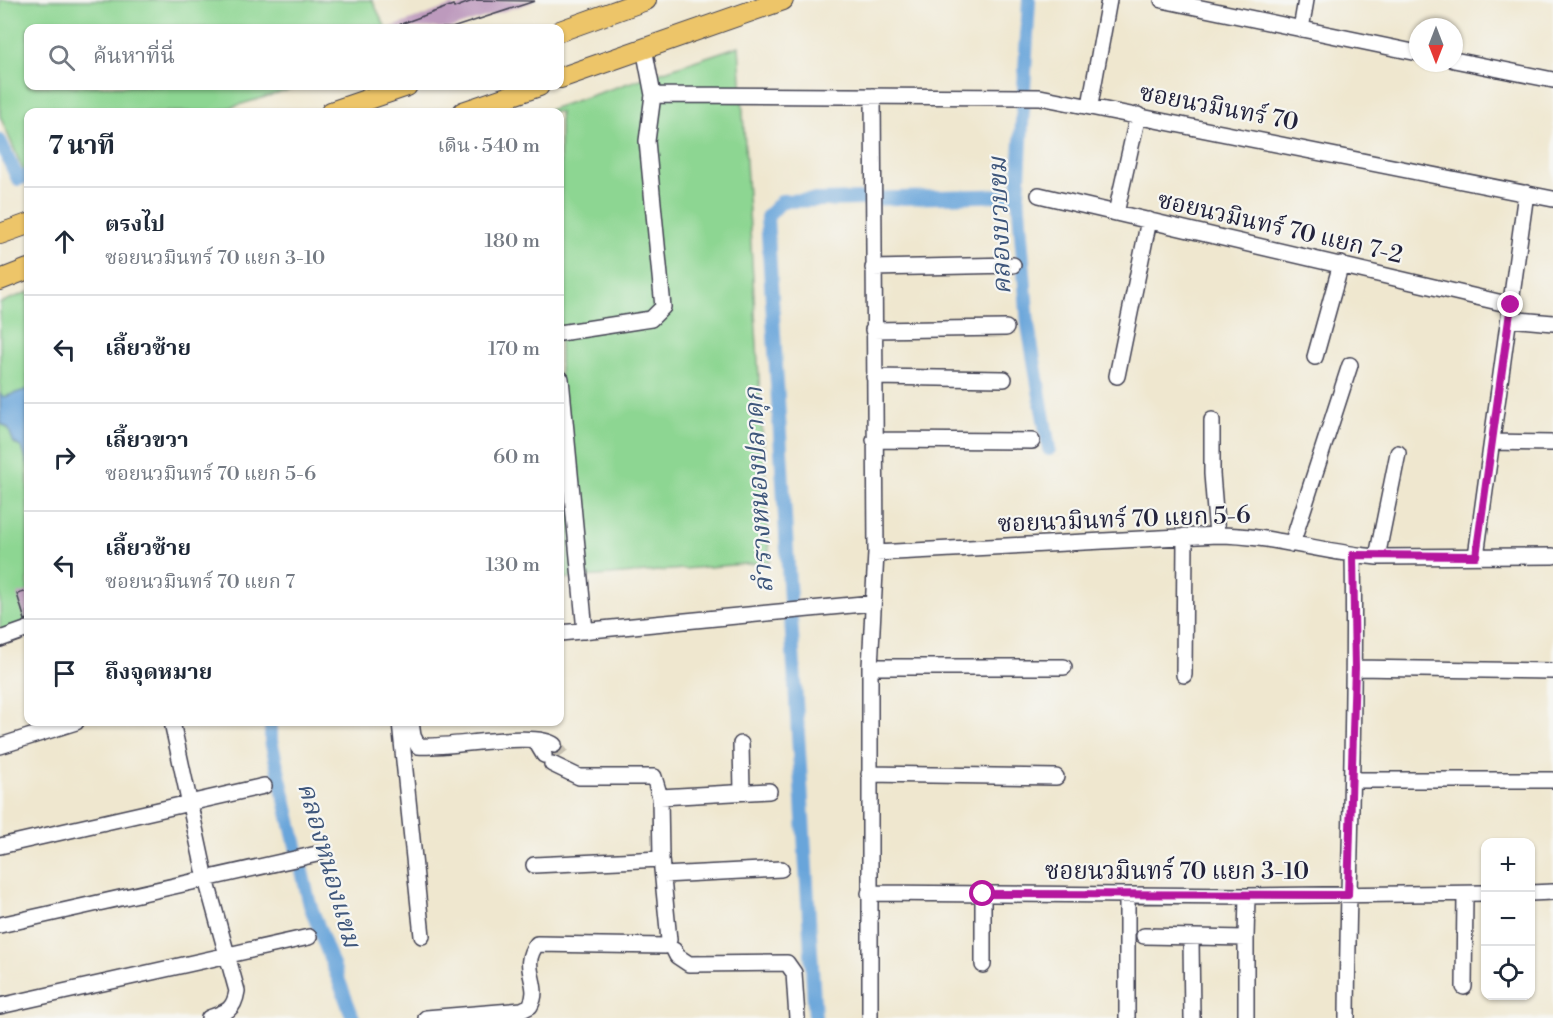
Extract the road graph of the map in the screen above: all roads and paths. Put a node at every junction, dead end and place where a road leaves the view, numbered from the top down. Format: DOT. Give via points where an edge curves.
graph roads {
  1 [pos="783,0"];
  2 [pos="1109,0"];
  3 [pos="1162,0"];
  4 [pos="1306,0"];
  5 [pos="639,1"];
  6 [pos="1200,4"];
  7 [pos="1301,28"];
  8 [pos="564,29"];
  9 [pos="644,48"];
  10 [pos="1409,50"];
  11 [pos="1463,62"];
  12 [pos="564,77"];
  13 [pos="1553,80"];
  14 [pos="395,90"];
  15 [pos="527,90"];
  16 [pos="653,95"];
  17 [pos="873,96"];
  18 [pos="1090,105"];
  19 [pos="343,108"];
  20 [pos="475,108"];
  21 [pos="1138,115"];
  22 [pos="1526,194"];
  23 [pos="1039,195"];
  24 [pos="1553,199"];
  25 [pos="1116,213"];
  26 [pos="1149,220"];
  27 [pos="24,225"];
  28 [pos="0,234"];
  29 [pos="1013,264"];
  30 [pos="1341,264"];
  31 [pos="873,268"];
  32 [pos="24,271"];
  33 [pos="0,280"];
  34 [pos="1510,312"];
  35 [pos="1553,323"];
  36 [pos="1006,328"];
  37 [pos="873,330"];
  38 [pos="564,332"];
  39 [pos="1315,357"];
  40 [pos="1350,365"];
  41 [pos="1117,376"];
  42 [pos="874,377"];
  43 [pos="1004,379"];
  44 [pos="564,410"];
  45 [pos="1212,420"];
  46 [pos="874,440"];
  47 [pos="1032,441"];
  48 [pos="1492,442"];
  49 [pos="1553,443"];
  50 [pos="1398,453"];
  51 [pos="1217,535"];
  52 [pos="1185,536"];
  53 [pos="1292,544"];
  54 [pos="876,553"];
  55 [pos="1353,555"];
  56 [pos="1377,556"];
  57 [pos="1476,556"];
  58 [pos="1553,556"];
  59 [pos="873,603"];
  60 [pos="24,630"];
  61 [pos="585,631"];
  62 [pos="564,633"];
  63 [pos="0,639"];
  64 [pos="870,667"];
  65 [pos="1064,667"];
  66 [pos="1355,668"];
  67 [pos="1553,671"];
  68 [pos="1184,675"];
  69 [pos="63,726"];
  70 [pos="173,726"];
  71 [pos="400,726"];
  72 [pos="411,726"];
  73 [pos="741,744"];
  74 [pos="0,746"];
  75 [pos="869,774"];
  76 [pos="1056,777"];
  77 [pos="1352,780"];
  78 [pos="1553,780"];
  79 [pos="264,786"];
  80 [pos="769,791"];
  81 [pos="742,792"];
  82 [pos="660,797"];
  83 [pos="191,803"];
  84 [pos="0,846"];
  85 [pos="311,855"];
  86 [pos="534,865"];
  87 [pos="662,867"];
  88 [pos="781,869"];
  89 [pos="206,879"];
  90 [pos="1553,892"];
  91 [pos="869,893"];
  92 [pos="1481,893"];
  93 [pos="1535,893"];
  94 [pos="983,894"];
  95 [pos="1465,894"];
  96 [pos="1127,895"];
  97 [pos="1348,895"];
  98 [pos="1247,896"];
  99 [pos="0,925"];
  100 [pos="422,936"];
  101 [pos="1144,936"];
  102 [pos="309,937"];
  103 [pos="1246,938"];
  104 [pos="1191,939"];
  105 [pos="669,945"];
  106 [pos="226,956"];
  107 [pos="983,965"];
  108 [pos="1464,987"];
  109 [pos="0,1006"];
  110 [pos="505,1015"];
  111 [pos="209,1018"];
  112 [pos="426,1018"];
  113 [pos="796,1018"];
  114 [pos="870,1018"];
  115 [pos="1127,1018"];
  116 [pos="1192,1018"];
  117 [pos="1246,1018"];
  118 [pos="1347,1018"];
  1 -- 9 [label="main road"];
  2 -- 18 [label="street"];
  3 -- 6 [label="street"];
  4 -- 7 [label="street"];
  5 -- 8 [label="main road"];
  6 -- 7 [label="street"];
  7 -- 10 [label="street"];
  9 -- 12 [label="main road"];
  9 -- 16 [label="street"];
  11 -- 13 [label="street"];
  14 -- 19 [label="main road"];
  15 -- 20 [label="main road"];
  16 -- 17 [label="street, ซอยนวมินทร์ 70"];
  16 -- 38 [label="street" via="647,141 663,307 651,319"];
  17 -- 18 [label="street, ซอยนวมินทร์ 70" via="1007,95"];
  17 -- 31 [label="street"];
  18 -- 21 [label="street, ซอยนวมินทร์ 70"];
  21 -- 22 [label="street, ซอยนวมินทร์ 70"];
  21 -- 25 [label="street"];
  22 -- 24 [label="street, ซอยนวมินทร์ 70"];
  22 -- 34 [label="street"];
  23 -- 25 [label="street, ซอยนวมินทร์ 70 แยก 7-2"];
  25 -- 26 [label="street, ซอยนวมินทร์ 70 แยก 7-2"];
  26 -- 30 [label="street, ซอยนวมินทร์ 70 แยก 7-2"];
  26 -- 41 [label="street"];
  27 -- 28 [label="main road"];
  29 -- 31 [label="street"];
  30 -- 34 [label="street, ซอยนวมินทร์ 70 แยก 7-2"];
  30 -- 39 [label="street"];
  31 -- 37 [label="street"];
  32 -- 33 [label="main road"];
  34 -- 35 [label="street, ซอยนวมินทร์ 70 แยก 7-2"];
  34 -- 48 [label="street"];
  36 -- 37 [label="street"];
  37 -- 42 [label="street"];
  40 -- 53 [label="street"];
  42 -- 43 [label="street"];
  42 -- 46 [label="street"];
  44 -- 61 [label="street"];
  45 -- 51 [label="street"];
  46 -- 47 [label="street"];
  46 -- 54 [label="street"];
  48 -- 49 [label="street"];
  48 -- 57 [label="street"];
  50 -- 56 [label="street"];
  51 -- 52 [label="street, ซอยนวมินทร์ 70 แยก 5-6"];
  51 -- 53 [label="street, ซอยนวมินทร์ 70 แยก 5-6" via="1245,535"];
  52 -- 54 [label="street, ซอยนวมินทร์ 70 แยก 5-6"];
  52 -- 68 [label="street"];
  53 -- 55 [label="street, ซอยนวมินทร์ 70 แยก 5-6"];
  54 -- 59 [label="street"];
  55 -- 56 [label="street, ซอยนวมินทร์ 70 แยก 5-6"];
  55 -- 66 [label="street"];
  56 -- 57 [label="street, ซอยนวมินทร์ 70 แยก 5-6"];
  57 -- 58 [label="street, ซอยนวมินทร์ 70 แยก 5-6"];
  59 -- 61 [label="street"];
  59 -- 64 [label="street"];
  60 -- 63 [label="street"];
  61 -- 62 [label="street"];
  64 -- 65 [label="street"];
  64 -- 75 [label="street"];
  66 -- 67 [label="street"];
  66 -- 77 [label="street"];
  69 -- 74 [label="street"];
  70 -- 83 [label="street"];
  71 -- 100 [label="street"];
  72 -- 82 [label="street" via="418,746 535,740 579,777 654,777"];
  73 -- 81 [label="street"];
  75 -- 76 [label="street"];
  75 -- 91 [label="street"];
  77 -- 78 [label="street"];
  77 -- 97 [label="street"];
  79 -- 83 [label="street"];
  80 -- 81 [label="street"];
  81 -- 82 [label="street"];
  82 -- 87 [label="street"];
  83 -- 84 [label="street"];
  83 -- 89 [label="street"];
  85 -- 89 [label="street"];
  86 -- 87 [label="street"];
  87 -- 88 [label="street"];
  87 -- 105 [label="street"];
  89 -- 99 [label="street"];
  89 -- 106 [label="street"];
  90 -- 93 [label="street"];
  91 -- 94 [label="street, ซอยนวมินทร์ 70 แยก 3-10"];
  91 -- 114 [label="street"];
  92 -- 95 [label="street, ซอยนวมินทร์ 70 แยก 3-10"];
  94 -- 96 [label="street, ซอยนวมินทร์ 70 แยก 3-10"];
  94 -- 107 [label="street"];
  95 -- 97 [label="street, ซอยนวมินทร์ 70 แยก 3-10"];
  95 -- 108 [label="street"];
  96 -- 98 [label="street, ซอยนวมินทร์ 70 แยก 3-10"];
  96 -- 115 [label="street"];
  97 -- 98 [label="street, ซอยนวมินทร์ 70 แยก 3-10"];
  97 -- 118 [label="street"];
  98 -- 103 [label="street"];
  101 -- 104 [label="street"];
  102 -- 106 [label="street"];
  103 -- 104 [label="street"];
  103 -- 117 [label="street"];
  104 -- 116 [label="street"];
  105 -- 110 [label="street" via="537,944 528,965 534,999 530,1006"];
  105 -- 113 [label="street" via="689,964 788,963 794,973"];
  106 -- 109 [label="street"];
  106 -- 111 [label="street" via="237,991 235,1003 229,1011"];
  110 -- 112 [label="street"];
}
